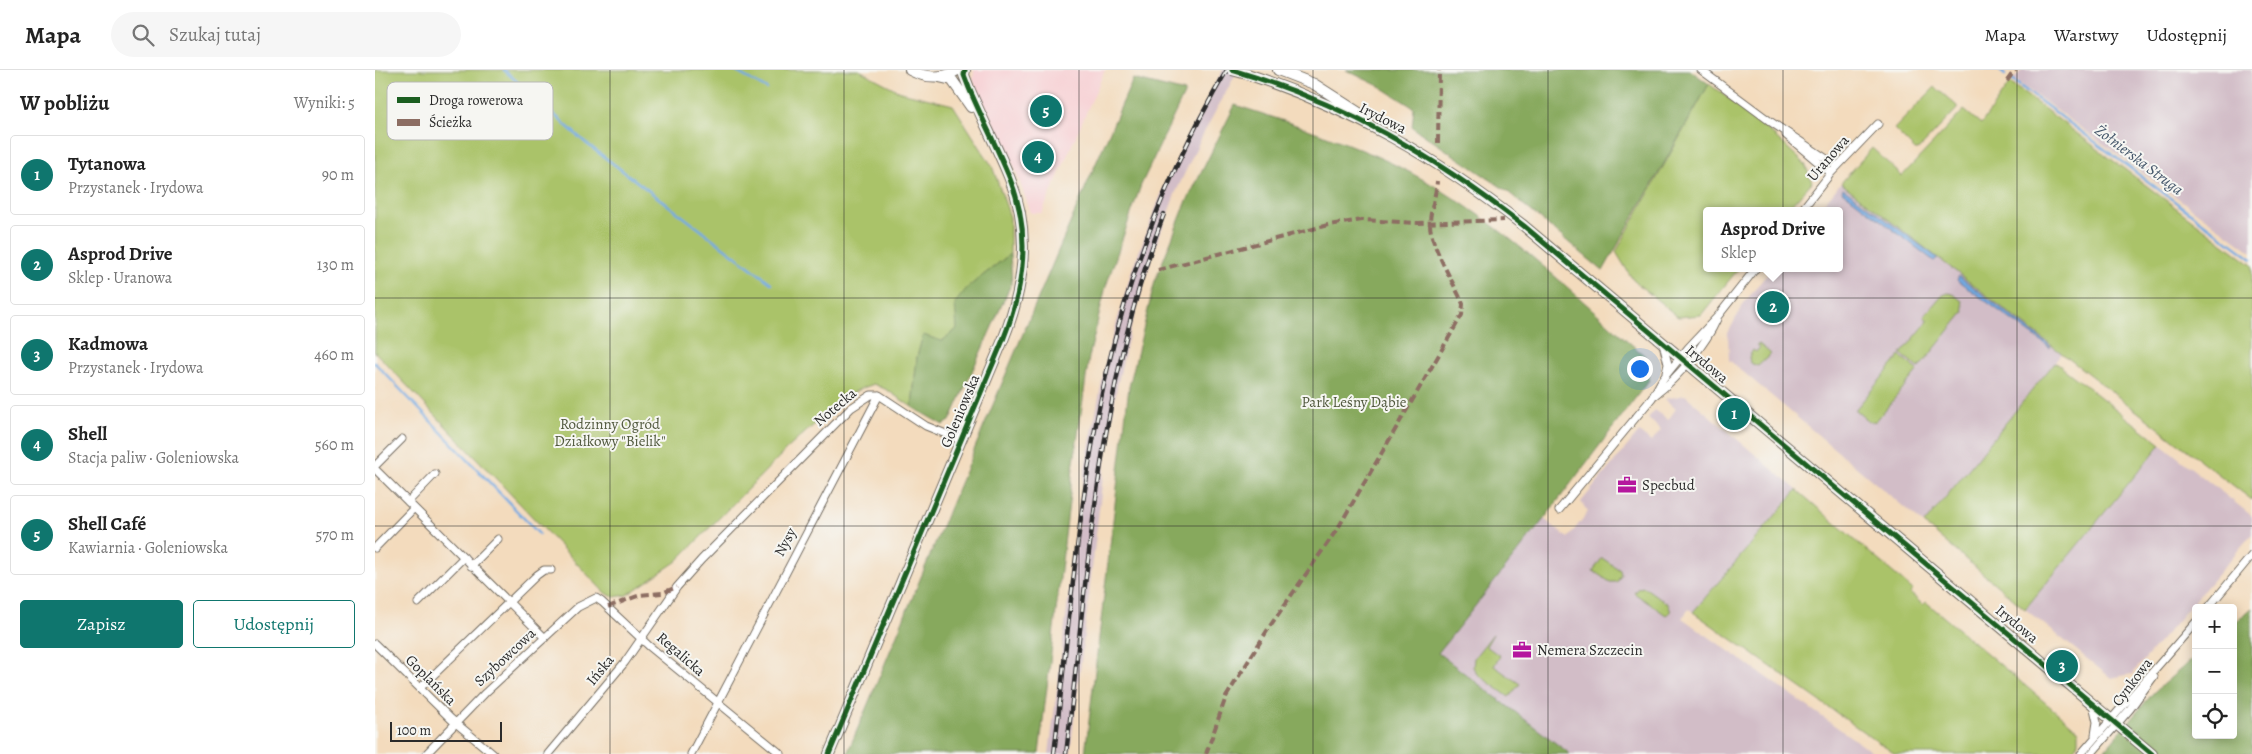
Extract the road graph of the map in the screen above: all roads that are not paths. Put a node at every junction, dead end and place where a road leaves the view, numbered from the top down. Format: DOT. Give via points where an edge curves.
graph roads {
  1 [pos="910,70"];
  2 [pos="958,70"];
  3 [pos="965,70"];
  4 [pos="1232,70"];
  5 [pos="1278,70"];
  6 [pos="1701,70"];
  7 [pos="939,77"];
  8 [pos="1771,122"];
  9 [pos="1877,124"];
  10 [pos="1390,135"];
  11 [pos="991,140"];
  12 [pos="1837,166"];
  13 [pos="1831,173"];
  14 [pos="1804,207"];
  15 [pos="1753,272"];
  16 [pos="1662,342"];
  17 [pos="1683,360"];
  18 [pos="1664,378"];
  19 [pos="879,395"];
  20 [pos="1652,398"];
  21 [pos="401,440"];
  22 [pos="961,440"];
  23 [pos="375,467"];
  24 [pos="435,474"];
  25 [pos="411,505"];
  26 [pos="1559,510"];
  27 [pos="747,514"];
  28 [pos="498,539"];
  29 [pos="375,548"];
  30 [pos="2252,555"];
  31 [pos="464,558"];
  32 [pos="471,566"];
  33 [pos="551,570"];
  34 [pos="418,603"];
  35 [pos="509,603"];
  36 [pos="2211,604"];
  37 [pos="2192,627"];
  38 [pos="545,638"];
  39 [pos="643,638"];
  40 [pos="375,644"];
  41 [pos="420,688"];
  42 [pos="717,702"];
  43 [pos="2093,704"];
  44 [pos="2113,721"];
  45 [pos="455,723"];
  46 [pos="2093,739"];
  47 [pos="426,754"];
  48 [pos="493,754"];
  49 [pos="548,754"];
  50 [pos="691,754"];
  51 [pos="781,754"];
  52 [pos="829,754"];
  53 [pos="2081,754"];
  54 [pos="2091,754"];
  55 [pos="2152,754"];
  1 -- 7 [label="street"];
  2 -- 7 [label="street"];
  3 -- 11 [label="street, Goleniowska" via="965,80"];
  4 -- 10 [label="street, Irydowa, bridge" via="1314,99"];
  5 -- 10 [label="street, Irydowa" via="1327,92"];
  6 -- 8 [label="street"];
  7 -- 11 [label="street, Goleniowska" via="948,78 956,84"];
  8 -- 12 [label="street"];
  8 -- 13 [label="street"];
  9 -- 12 [label="street, Uranowa"];
  10 -- 16 [label="street, Irydowa" via="1481,192"];
  11 -- 22 [label="street, Goleniowska" via="1011,180 1018,204 1023,268 1013,314"];
  12 -- 13 [label="street, Uranowa"];
  13 -- 14 [label="street, Uranowa"];
  15 -- 17 [label="street" via="1713,327"];
  16 -- 17 [label="street, Irydowa"];
  16 -- 18 [label="street" via="1667,364"];
  17 -- 18 [label="street"];
  17 -- 20 [label="street" via="1667,386"];
  17 -- 43 [label="street, Irydowa"];
  18 -- 20 [label="street"];
  19 -- 22 [label="street, Notecka" via="926,426"];
  19 -- 27 [label="street, Notecka" via="871,395 840,417"];
  19 -- 42 [label="street, Nysy"];
  20 -- 26 [label="street"];
  21 -- 23 [label="street"];
  22 -- 52 [label="street, Goleniowska"];
  23 -- 25 [label="street"];
  24 -- 25 [label="street"];
  25 -- 29 [label="street"];
  25 -- 31 [label="street"];
  27 -- 39 [label="street, Regalicka" via="677,587"];
  28 -- 32 [label="street"];
  30 -- 36 [label="street"];
  31 -- 32 [label="street"];
  31 -- 34 [label="street"];
  32 -- 35 [label="street"];
  33 -- 35 [label="street" via="542,571"];
  35 -- 38 [label="street"];
  35 -- 41 [label="street"];
  37 -- 44 [label="street, Cynkowa" via="2141,694"];
  38 -- 39 [label="street, Szybowcowa" via="578,607 595,598"];
  38 -- 45 [label="street, Szybowcowa"];
  39 -- 42 [label="street, Regalicka"];
  39 -- 49 [label="street, Ińska"];
  40 -- 41 [label="street, Goplańska"];
  41 -- 45 [label="street, Goplańska"];
  42 -- 50 [label="street, Nysy"];
  42 -- 51 [label="street, Regalicka"];
  43 -- 44 [label="street, Irydowa"];
  43 -- 46 [label="street" via="2097,722"];
  44 -- 46 [label="street"];
  44 -- 54 [label="street"];
  44 -- 55 [label="street, Irydowa"];
  45 -- 47 [label="street, Szybowcowa"];
  45 -- 48 [label="street, Goplańska"];
  46 -- 53 [label="street"];
}
